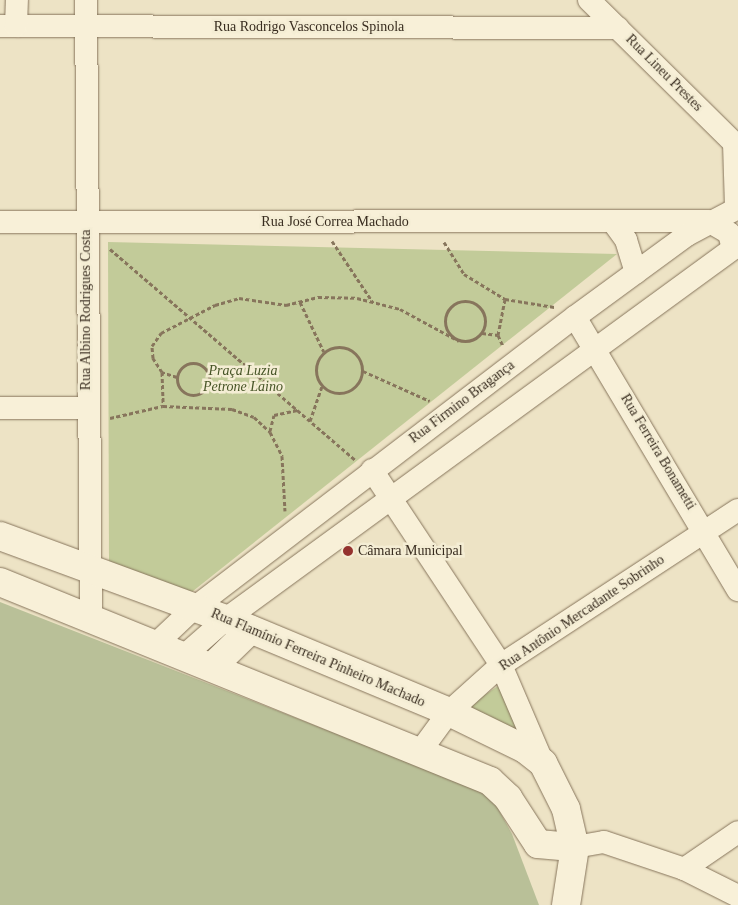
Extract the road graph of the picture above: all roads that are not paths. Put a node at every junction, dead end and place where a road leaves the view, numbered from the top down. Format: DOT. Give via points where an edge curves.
graph roads {
  1 [pos="17,0"];
  2 [pos="86,0"];
  3 [pos="589,0"];
  4 [pos="8,26"];
  5 [pos="86,27"];
  6 [pos="618,28"];
  7 [pos="736,145"];
  8 [pos="737,208"];
  9 [pos="0,222"];
  10 [pos="86,222"];
  11 [pos="613,222"];
  12 [pos="708,222"];
  13 [pos="678,229"];
  14 [pos="730,251"];
  15 [pos="636,273"];
  16 [pos="568,312"];
  17 [pos="596,347"];
  18 [pos="0,408"];
  19 [pos="96,409"];
  20 [pos="364,461"];
  21 [pos="392,500"];
  22 [pos="738,510"];
  23 [pos="706,531"];
  24 [pos="0,536"];
  25 [pos="92,566"];
  26 [pos="0,582"];
  27 [pos="738,590"];
  28 [pos="194,608"];
  29 [pos="91,619"];
  30 [pos="238,624"];
  31 [pos="156,644"];
  32 [pos="185,655"];
  33 [pos="501,665"];
  34 [pos="213,666"];
  35 [pos="449,712"];
  36 [pos="419,754"];
  37 [pos="543,763"];
  38 [pos="738,832"];
  39 [pos="575,847"];
  40 [pos="684,870"];
  41 [pos="738,896"];
  42 [pos="566,905"];
  1 -- 4 [label="street"];
  2 -- 5 [label="street, Rua Albino Rodrigues Costa"];
  3 -- 6 [label="street, Rua Lineu Prestes"];
  4 -- 5 [label="street, Rua Rodrigo Vasconcelos Spinola"];
  5 -- 6 [label="street, Rua Rodrigo Vasconcelos Spinola"];
  5 -- 10 [label="street, Rua Albino Rodrigues Costa"];
  6 -- 7 [label="street, Rua Lineu Prestes"];
  7 -- 8 [label="street"];
  8 -- 12 [label="street, Rua Firmino Bragança"];
  9 -- 10 [label="street, Rua José Correa Machado"];
  10 -- 11 [label="street, Rua José Correa Machado"];
  10 -- 19 [label="street, Rua Albino Rodrigues Costa"];
  11 -- 13 [label="street, Rua José Correa Machado"];
  11 -- 15 [label="street" via="626,240"];
  12 -- 13 [label="street, Rua Firmino Bragança"];
  12 -- 14 [label="street" via="728,233"];
  13 -- 14 [label="street"];
  13 -- 15 [label="street, Rua Firmino Bragança"];
  14 -- 17 [label="street"];
  15 -- 16 [label="street, Rua Firmino Bragança"];
  16 -- 17 [label="street, Rua Ferreira Bonametti"];
  16 -- 20 [label="street, Rua Firmino Bragança"];
  17 -- 21 [label="street"];
  17 -- 23 [label="street, Rua Ferreira Bonametti"];
  18 -- 19 [label="street"];
  19 -- 25 [label="street, Rua Albino Rodrigues Costa"];
  20 -- 21 [label="street"];
  20 -- 28 [label="street, Rua Firmino Bragança"];
  21 -- 30 [label="street"];
  21 -- 33 [label="street"];
  22 -- 23 [label="street, Rua Antônio Mercadante Sobrinho"];
  23 -- 27 [label="street, Rua Ferreira Bonametti"];
  23 -- 33 [label="street, Rua Antônio Mercadante Sobrinho"];
  24 -- 25 [label="main road, Rua Flamínio Ferreira Pinheiro Machado"];
  25 -- 28 [label="main road, Rua Flamínio Ferreira Pinheiro Machado"];
  25 -- 29 [label="street, Rua Albino Rodrigues Costa"];
  26 -- 29 [label="main road"];
  28 -- 30 [label="main road, Rua Flamínio Ferreira Pinheiro Machado"];
  28 -- 31 [label="street, Rua Firmino Bragança"];
  29 -- 31 [label="main road"];
  30 -- 32 [label="street"];
  30 -- 34 [label="main road"];
  30 -- 35 [label="main road, Rua Flamínio Ferreira Pinheiro Machado"];
  31 -- 32 [label="main road"];
  32 -- 34 [label="main road"];
  33 -- 35 [label="street, Rua Antônio Mercadante Sobrinho"];
  33 -- 37 [label="street"];
  34 -- 36 [label="main road"];
  35 -- 36 [label="street, Rua Antônio Mercadante Sobrinho"];
  35 -- 37 [label="main road, Rua Flamínio Ferreira Pinheiro Machado" via="515,743"];
  36 -- 39 [label="main road" via="500,788 538,844"];
  37 -- 39 [label="main road, Rua Flamínio Ferreira Pinheiro Machado" via="566,809"];
  38 -- 40 [label="street"];
  39 -- 40 [label="street" via="604,842"];
  39 -- 42 [label="main road"];
  40 -- 41 [label="street"];
}
